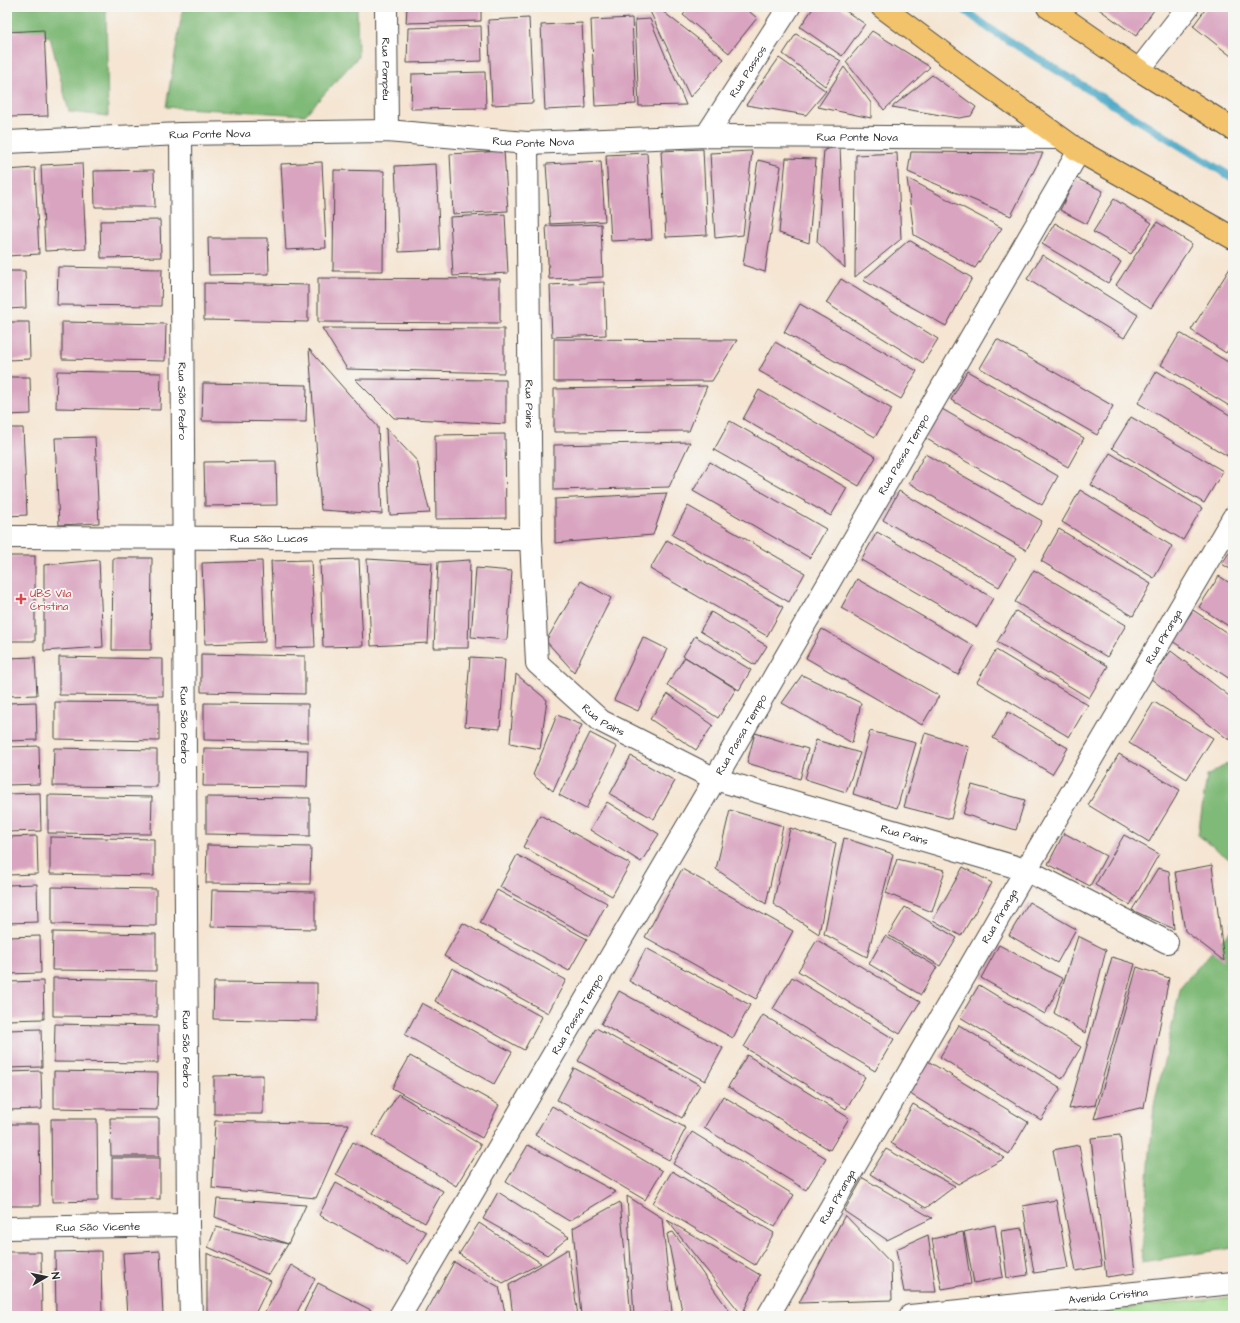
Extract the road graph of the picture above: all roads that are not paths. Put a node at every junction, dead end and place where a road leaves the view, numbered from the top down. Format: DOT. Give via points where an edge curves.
graph roads {
  1 [pos="386,7"];
  2 [pos="789,7"];
  3 [pos="882,7"];
  4 [pos="1048,7"];
  5 [pos="1188,7"];
  6 [pos="1139,70"];
  7 [pos="1233,129"];
  8 [pos="387,131"];
  9 [pos="181,134"];
  10 [pos="706,136"];
  11 [pos="1060,138"];
  12 [pos="7,142"];
  13 [pos="527,143"];
  14 [pos="1079,151"];
  15 [pos="1233,238"];
  16 [pos="1233,518"];
  17 [pos="7,537"];
  18 [pos="183,538"];
  19 [pos="531,539"];
  20 [pos="715,779"];
  21 [pos="1026,870"];
  22 [pos="1167,942"];
  23 [pos="188,1225"];
  24 [pos="7,1228"];
  25 [pos="1233,1283"];
  26 [pos="191,1316"];
  27 [pos="400,1316"];
  28 [pos="768,1316"];
  29 [pos="910,1316"];
  1 -- 8 [label="street, Rua Pompéu"];
  2 -- 10 [label="street, Rua Passos"];
  3 -- 11 [label="main road"];
  4 -- 6 [label="main road"];
  5 -- 6 [label="street"];
  6 -- 7 [label="main road"];
  8 -- 9 [label="street, Rua Ponte Nova"];
  8 -- 13 [label="street, Rua Ponte Nova"];
  9 -- 12 [label="street, Rua Ponte Nova"];
  9 -- 18 [label="street, Rua São Pedro"];
  10 -- 11 [label="street, Rua Ponte Nova"];
  10 -- 13 [label="street, Rua Ponte Nova"];
  11 -- 14 [label="main road"];
  13 -- 19 [label="street, Rua Pains"];
  14 -- 15 [label="main road"];
  14 -- 20 [label="street, Rua Passa Tempo"];
  16 -- 21 [label="street, Rua Piranga"];
  17 -- 18 [label="street, Rua São Lucas"];
  18 -- 19 [label="street, Rua São Lucas"];
  18 -- 23 [label="street, Rua São Pedro"];
  19 -- 20 [label="street, Rua Pains" via="537,663 601,720"];
  20 -- 21 [label="street, Rua Pains"];
  20 -- 27 [label="street, Rua Passa Tempo"];
  21 -- 22 [label="street, Rua Pains"];
  21 -- 28 [label="street, Rua Piranga"];
  23 -- 24 [label="street, Rua São Vicente"];
  23 -- 26 [label="street, Rua São Pedro"];
  25 -- 29 [label="street, Avenida Cristina"];
}
